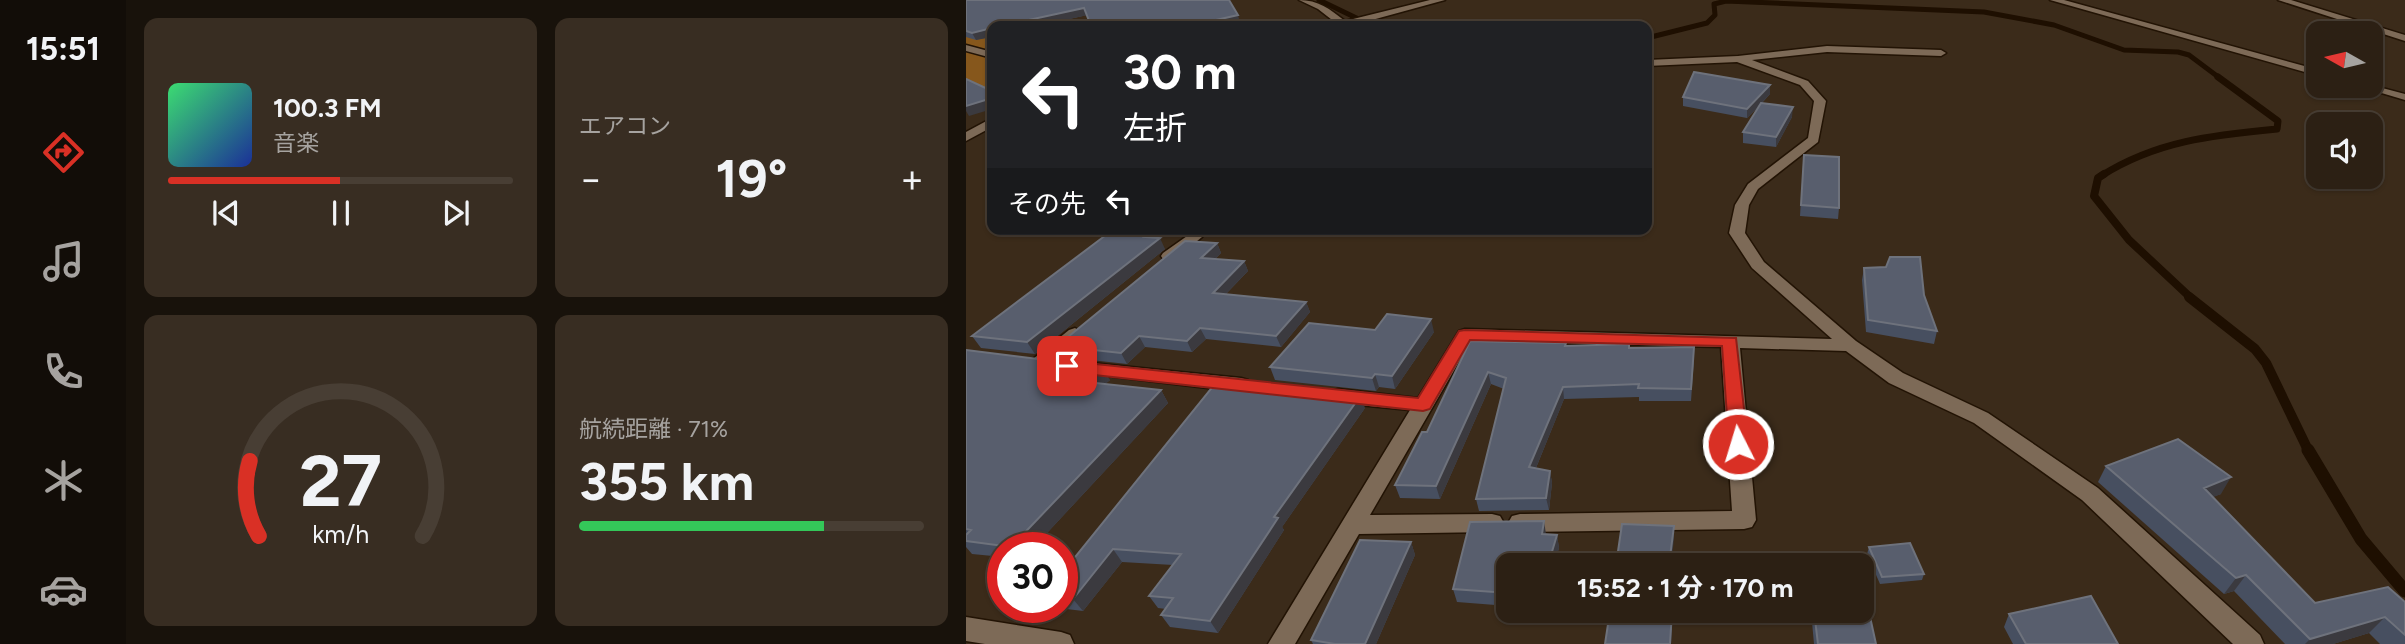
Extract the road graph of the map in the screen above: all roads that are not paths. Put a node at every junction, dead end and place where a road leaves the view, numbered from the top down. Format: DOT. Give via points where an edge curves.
graph roads {
  1 [pos="1303,0"];
  2 [pos="1441,0"];
  3 [pos="2054,0"];
  4 [pos="2281,0"];
  5 [pos="1339,21"];
  6 [pos="1355,21"];
  7 [pos="2405,38"];
  8 [pos="966,48"];
  9 [pos="1941,53"];
  10 [pos="987,54"];
  11 [pos="1738,59"];
  12 [pos="1652,63"];
  13 [pos="2306,69"];
  14 [pos="2384,92"];
  15 [pos="2405,97"];
  16 [pos="987,125"];
  17 [pos="966,137"];
  18 [pos="1196,235"];
  19 [pos="1155,268"];
  20 [pos="1092,320"];
  21 [pos="1730,341"];
  22 [pos="1850,345"];
  23 [pos="1015,361"];
  24 [pos="1040,363"];
  25 [pos="1259,387"];
  26 [pos="1314,393"];
  27 [pos="1423,405"];
  28 [pos="1352,525"];
  29 [pos="966,629"];
  30 [pos="1061,644"];
  31 [pos="1281,644"];
  32 [pos="2251,644"];
  1 -- 5 [label="street"];
  2 -- 6 [label="street"];
  3 -- 13 [label="street"];
  4 -- 7 [label="street"];
  8 -- 10 [label="street"];
  9 -- 11 [label="street" via="1827,50"];
  11 -- 12 [label="street"];
  11 -- 22 [label="street" via="1804,83 1820,101 1814,139 1754,187 1742,205 1737,233 1758,265"];
  14 -- 15 [label="street"];
  16 -- 17 [label="street"];
  18 -- 19 [label="street"];
  20 -- 24 [label="street"];
  21 -- 22 [label="street"];
  21 -- 27 [label="street" via="1465,335"];
  21 -- 28 [label="street" via="1744,520"];
  22 -- 32 [label="street" via="1896,379 1981,418 2090,494"];
  23 -- 24 [label="street"];
  24 -- 25 [label="street"];
  26 -- 27 [label="street"];
  27 -- 28 [label="street"];
  28 -- 31 [label="street"];
  29 -- 30 [label="street"];
}
